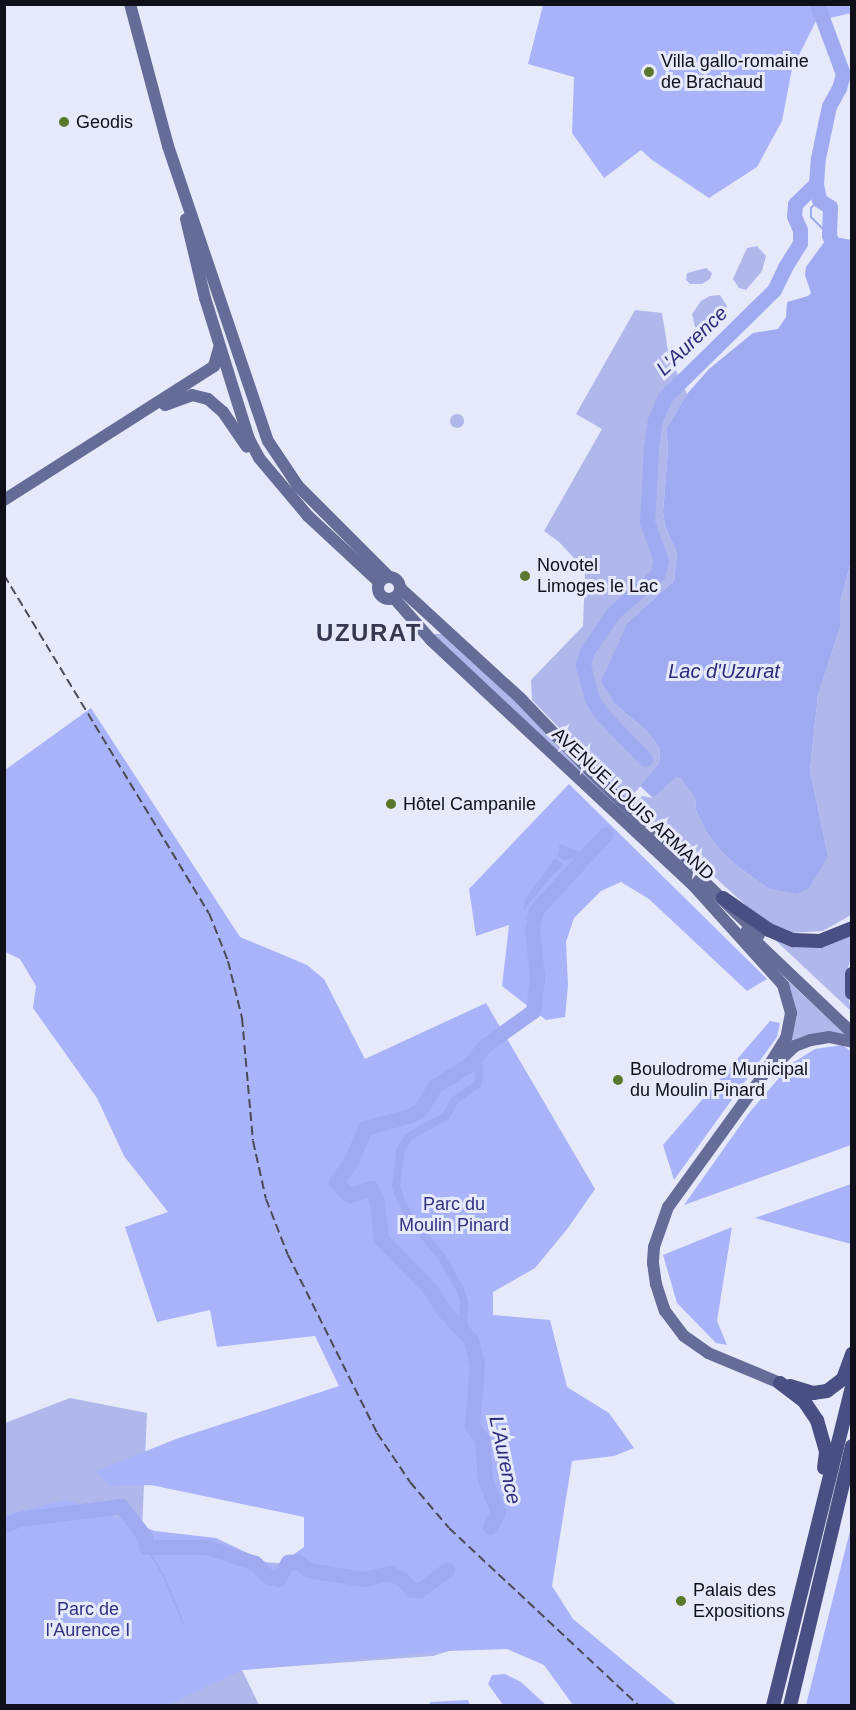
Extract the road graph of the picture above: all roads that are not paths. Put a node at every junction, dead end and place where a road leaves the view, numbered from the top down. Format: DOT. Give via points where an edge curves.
graph roads {
  1 [pos="130,4"];
  2 [pos="178,176"];
  3 [pos="217,337"];
  4 [pos="240,356"];
  5 [pos="227,370"];
  6 [pos="178,389"];
  7 [pos="114,427"];
  8 [pos="259,458"];
  9 [pos="4,500"];
  10 [pos="384,579"];
  11 [pos="397,593"];
  12 [pos="693,885"];
  13 [pos="723,898"];
  14 [pos="852,928"];
  15 [pos="852,974"];
  16 [pos="852,993"];
  17 [pos="852,1023"];
  18 [pos="852,1033"];
  19 [pos="852,1042"];
  20 [pos="760,1080"];
  21 [pos="852,1354"];
  22 [pos="780,1383"];
  23 [pos="852,1386"];
  24 [pos="852,1446"];
  25 [pos="852,1488"];
  26 [pos="817,1527"];
  27 [pos="819,1584"];
  28 [pos="773,1706"];
  29 [pos="790,1706"];
  1 -- 2 [label="main road"];
  2 -- 3 [label="main road" via="191,243"];
  2 -- 4 [label="main road"];
  3 -- 4 [label="main road"];
  3 -- 5 [label="main road"];
  3 -- 6 [label="main road" via="219,352 214,366"];
  4 -- 5 [label="main road"];
  4 -- 10 [label="main road" via="268,441 298,486"];
  5 -- 6 [label="main road"];
  5 -- 8 [label="main road"];
  6 -- 7 [label="main road"];
  7 -- 8 [label="main road" via="146,416 175,399 203,397 220,408"];
  7 -- 9 [label="main road"];
  8 -- 10 [label="main road" via="308,516"];
  10 -- 11 [label="main road" via="398,581"];
  10 -- 11 [label="main road" via="377,588 381,597"];
  11 -- 12 [label="main road, AVENUE LOUIS ARMAND" via="431,640"];
  11 -- 13 [label="main road, AVENUE LOUIS ARMAND" via="521,699"];
  12 -- 18 [label="main road, AVENUE LOUIS ARMAND"];
  12 -- 20 [label="main road" via="770,969 788,998 791,1013 786,1038"];
  13 -- 14 [label="main road" via="769,930 793,940 820,941"];
  13 -- 17 [label="main road, AVENUE LOUIS ARMAND"];
  15 -- 16 [label="main road"];
  19 -- 20 [label="main road" via="829,1037 795,1046"];
  20 -- 22 [label="main road" via="668,1207 658,1232 653,1263 665,1311 684,1336 708,1353"];
  21 -- 22 [label="main road" via="843,1379 827,1392 813,1393"];
  22 -- 26 [label="main road" via="804,1401 818,1420 823,1436 826,1452"];
  23 -- 26 [label="main road"];
  24 -- 27 [label="main road"];
  25 -- 27 [label="main road"];
  26 -- 28 [label="main road"];
  27 -- 29 [label="main road"];
}
